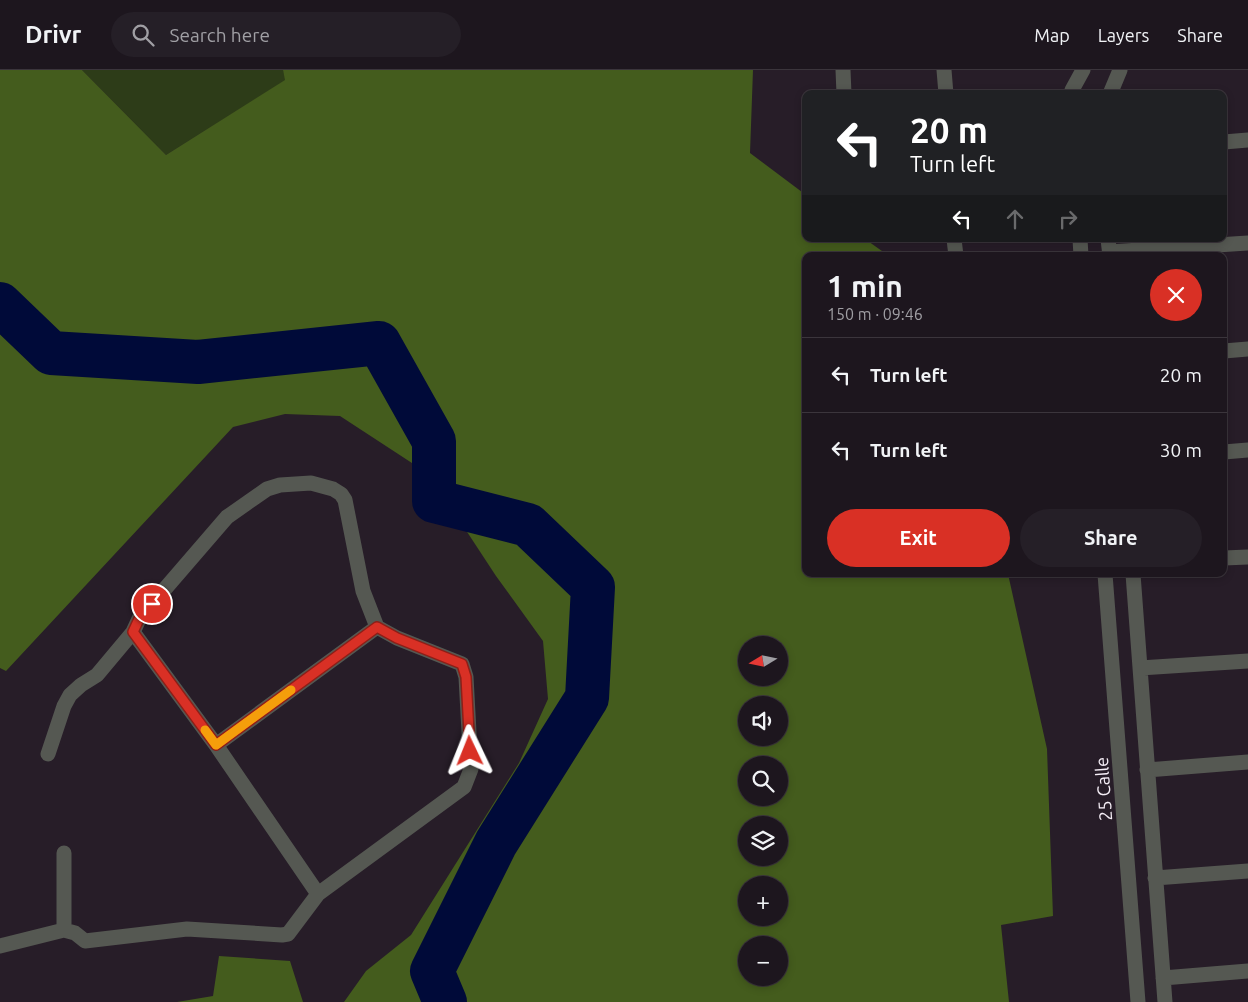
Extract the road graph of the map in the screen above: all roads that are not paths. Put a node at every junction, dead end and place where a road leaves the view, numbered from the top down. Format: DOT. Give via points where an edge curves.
graph roads {
  1 [pos="843,70"];
  2 [pos="944,70"];
  3 [pos="1069,70"];
  4 [pos="1083,70"];
  5 [pos="1120,70"];
  6 [pos="844,90"];
  7 [pos="946,90"];
  8 [pos="1072,90"];
  9 [pos="1073,90"];
  10 [pos="1112,90"];
  11 [pos="1248,140"];
  12 [pos="1227,142"];
  13 [pos="1248,243"];
  14 [pos="1109,249"];
  15 [pos="1248,349"];
  16 [pos="1227,351"];
  17 [pos="1248,450"];
  18 [pos="1227,452"];
  19 [pos="1248,557"];
  20 [pos="1227,558"];
  21 [pos="1105,577"];
  22 [pos="1132,577"];
  23 [pos="377,627"];
  24 [pos="133,632"];
  25 [pos="1248,661"];
  26 [pos="1140,668"];
  27 [pos="216,745"];
  28 [pos="48,754"];
  29 [pos="1248,762"];
  30 [pos="1147,770"];
  31 [pos="64,853"];
  32 [pos="1248,871"];
  33 [pos="1155,878"];
  34 [pos="318,894"];
  35 [pos="64,930"];
  36 [pos="0,946"];
  37 [pos="1248,971"];
  38 [pos="1163,978"];
  39 [pos="1138,1002"];
  40 [pos="1164,1002"];
  1 -- 6 [label="street"];
  2 -- 7 [label="street"];
  3 -- 8 [label="street"];
  4 -- 9 [label="street"];
  5 -- 10 [label="street"];
  11 -- 12 [label="street"];
  13 -- 14 [label="street"];
  15 -- 16 [label="street"];
  17 -- 18 [label="street"];
  19 -- 20 [label="street"];
  21 -- 39 [label="street, 25 Calle"];
  22 -- 26 [label="street"];
  23 -- 24 [label="street" via="362,591 345,500 333,489 311,482 267,489 227,517 139,619"];
  23 -- 27 [label="street"];
  23 -- 34 [label="street" via="462,664 466,677 471,769 464,787"];
  24 -- 27 [label="street"];
  24 -- 28 [label="street" via="98,675 70,695"];
  25 -- 26 [label="street"];
  26 -- 30 [label="street"];
  27 -- 34 [label="street"];
  29 -- 30 [label="street"];
  30 -- 33 [label="street"];
  31 -- 35 [label="street"];
  32 -- 33 [label="street"];
  33 -- 38 [label="street"];
  34 -- 35 [label="street" via="286,935 187,929 85,941"];
  35 -- 36 [label="street"];
  37 -- 38 [label="street"];
  38 -- 40 [label="street"];
}
